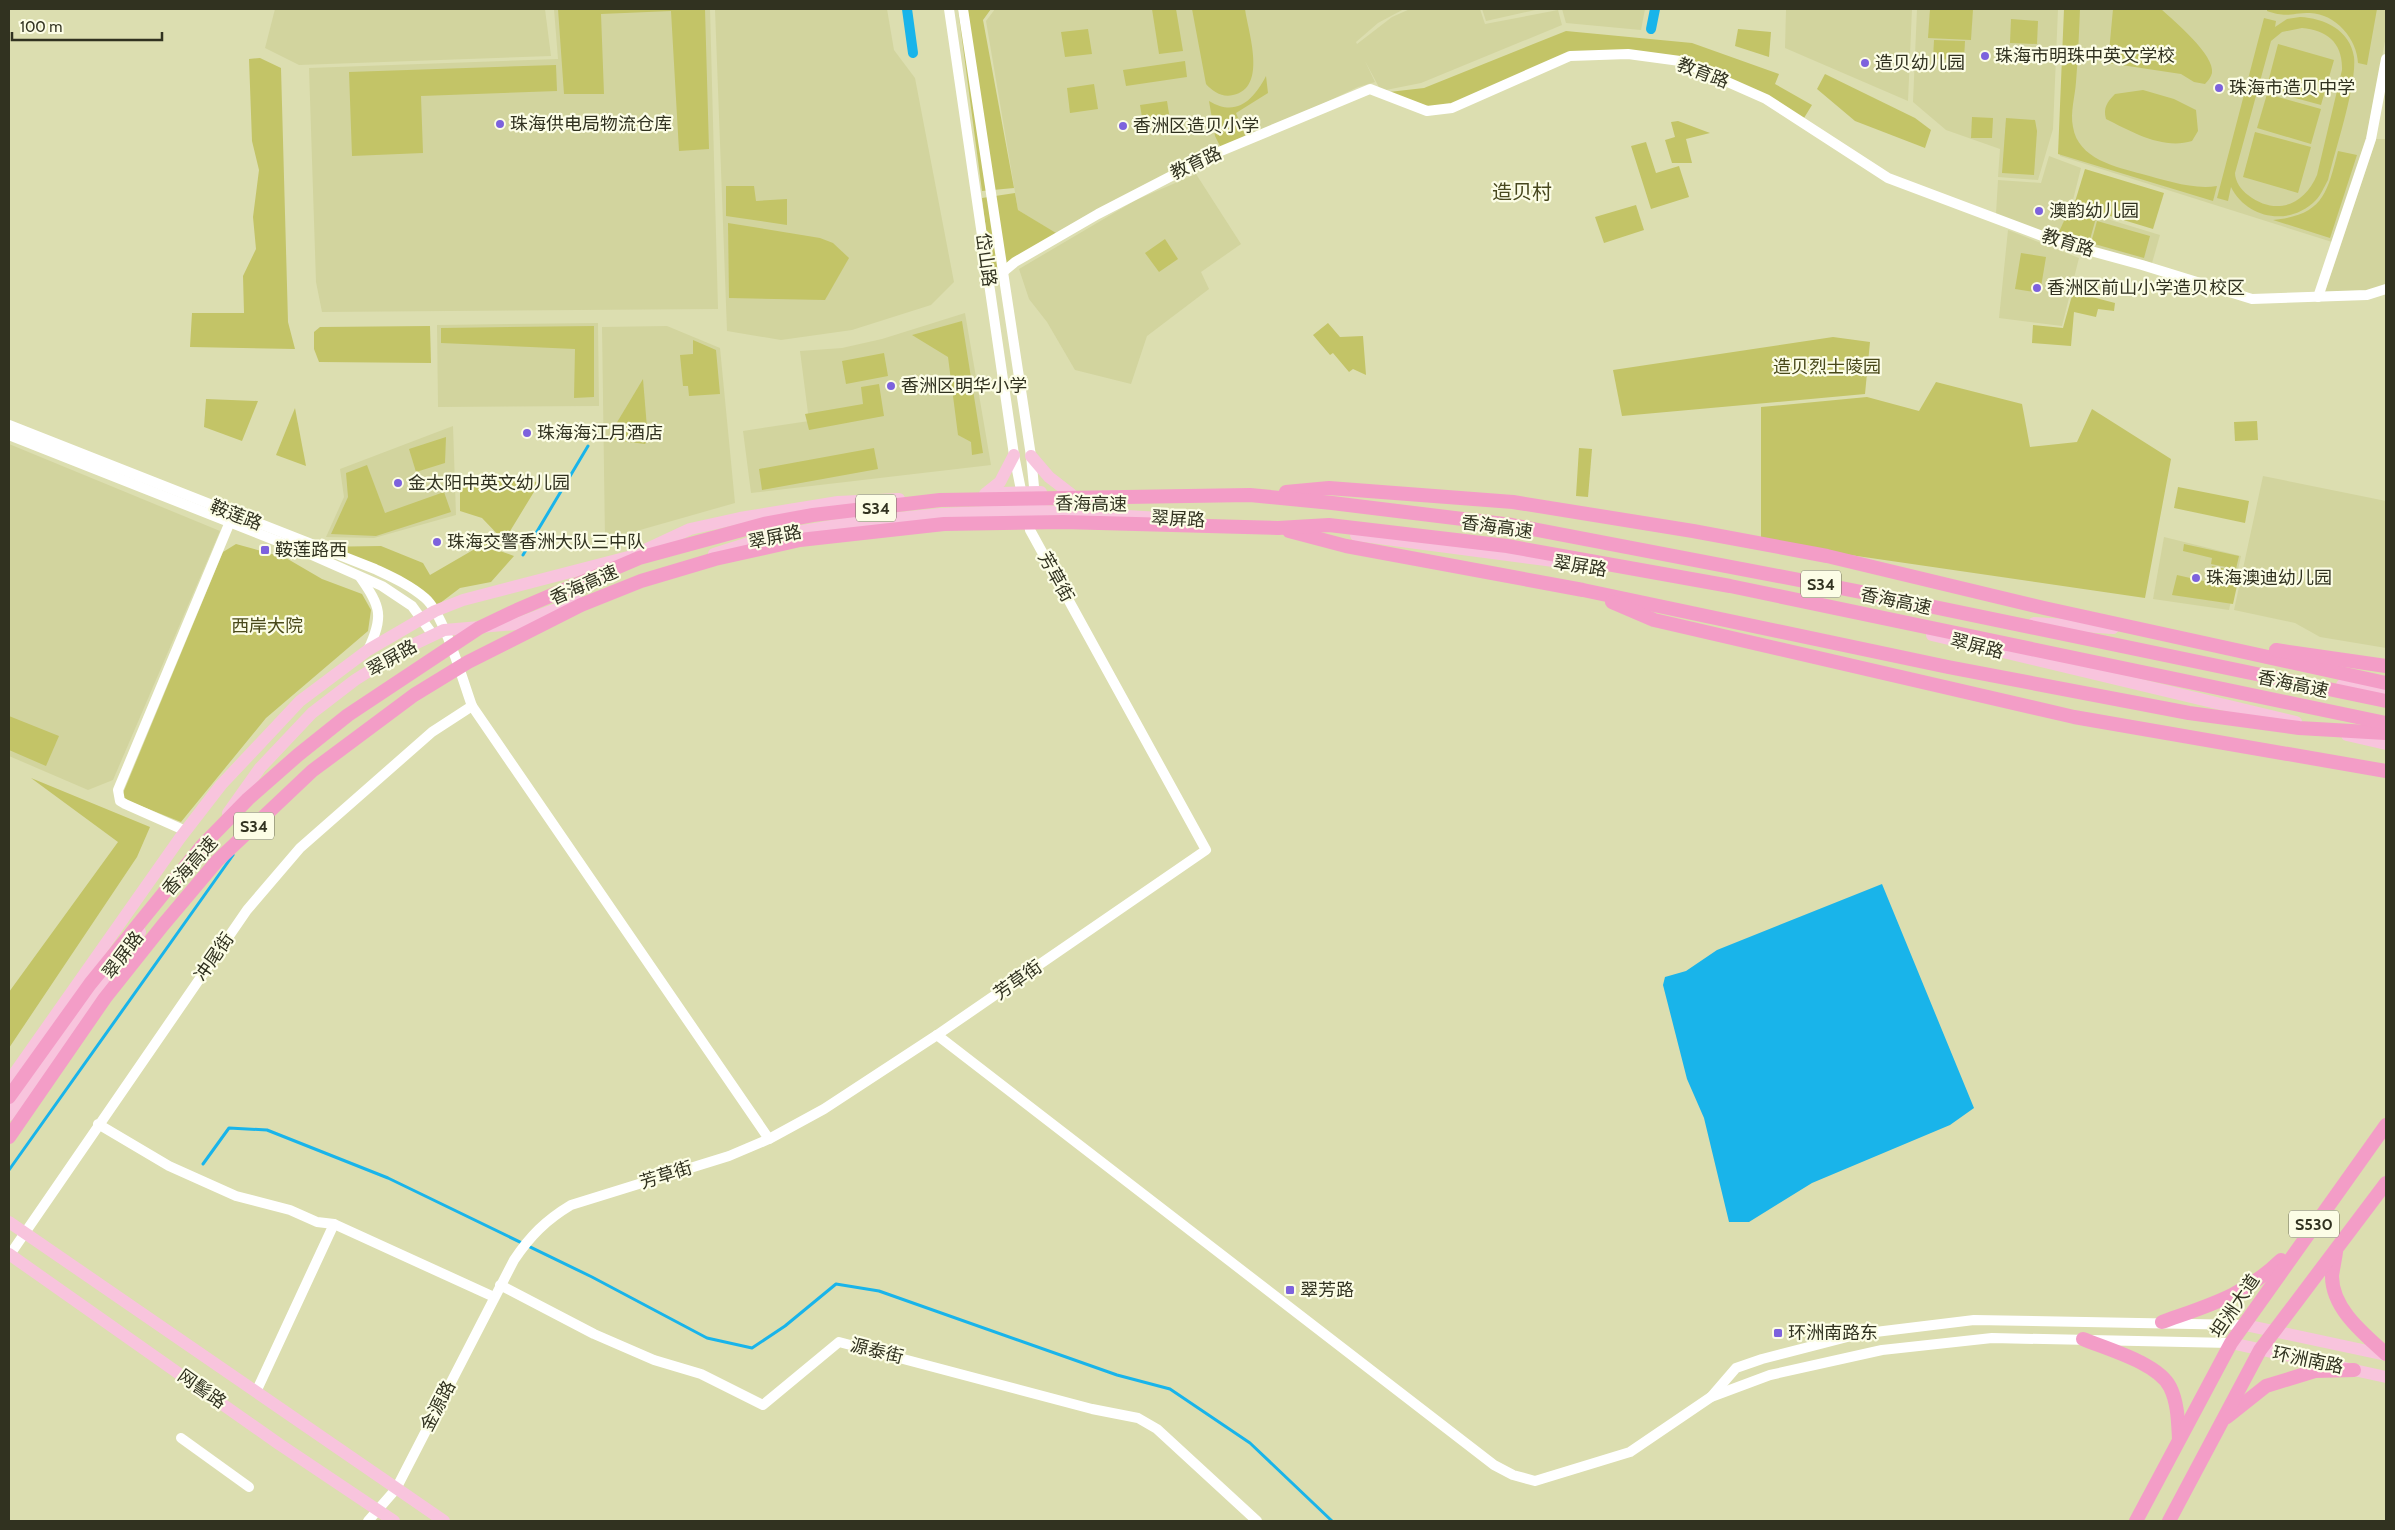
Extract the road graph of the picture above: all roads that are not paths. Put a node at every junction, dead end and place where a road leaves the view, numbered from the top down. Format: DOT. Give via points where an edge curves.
graph roads {
  1 [pos="949,9"];
  2 [pos="963,9"];
  3 [pos="2386,59"];
  4 [pos="1003,272"];
  5 [pos="2386,289"];
  6 [pos="2318,298"];
  7 [pos="9,426"];
  8 [pos="9,436"];
  9 [pos="1014,455"];
  10 [pos="1031,456"];
  11 [pos="1028,492"];
  12 [pos="985,494"];
  13 [pos="1071,494"];
  14 [pos="1250,495"];
  15 [pos="1031,511"];
  16 [pos="232,518"];
  17 [pos="1278,528"];
  18 [pos="359,576"];
  19 [pos="1583,590"];
  20 [pos="435,610"];
  21 [pos="421,619"];
  22 [pos="2030,623"];
  23 [pos="2176,631"];
  24 [pos="438,633"];
  25 [pos="368,650"];
  26 [pos="2386,666"];
  27 [pos="2386,683"];
  28 [pos="2386,693"];
  29 [pos="300,701"];
  30 [pos="2386,701"];
  31 [pos="472,706"];
  32 [pos="312,713"];
  33 [pos="2386,723"];
  34 [pos="2386,733"];
  35 [pos="2386,744"];
  36 [pos="2386,771"];
  37 [pos="186,831"];
  38 [pos="937,1035"];
  39 [pos="9,1081"];
  40 [pos="9,1097"];
  41 [pos="9,1114"];
  42 [pos="98,1124"];
  43 [pos="2386,1125"];
  44 [pos="9,1137"];
  45 [pos="769,1139"];
  46 [pos="2386,1183"];
  47 [pos="9,1222"];
  48 [pos="334,1224"];
  49 [pos="25,1233"];
  50 [pos="2302,1241"];
  51 [pos="2337,1249"];
  52 [pos="9,1255"];
  53 [pos="500,1285"];
  54 [pos="494,1297"];
  55 [pos="2162,1322"];
  56 [pos="2245,1325"];
  57 [pos="2274,1332"];
  58 [pos="2084,1339"];
  59 [pos="2231,1343"];
  60 [pos="2260,1350"];
  61 [pos="2386,1355"];
  62 [pos="2354,1370"];
  63 [pos="2386,1376"];
  64 [pos="256,1392"];
  65 [pos="1711,1398"];
  66 [pos="2222,1420"];
  67 [pos="181,1438"];
  68 [pos="2179,1440"];
  69 [pos="249,1487"];
  70 [pos="396,1489"];
  71 [pos="377,1510"];
  72 [pos="368,1521"];
  73 [pos="394,1521"];
  74 [pos="444,1521"];
  75 [pos="1257,1521"];
  76 [pos="2136,1521"];
  77 [pos="2169,1521"];
  1 -- 9 [label="street, 岱山路"];
  2 -- 4 [label="street, 岱山路"];
  3 -- 6 [label="street" via="2371,139"];
  4 -- 6 [label="street, 教育路" via="1098,214 1214,154 1370,89 1427,111 1452,108 1570,56 1628,54 1680,61 1766,99 1888,178 2058,242 2142,264 2252,299"];
  4 -- 10 [label="street, 岱山路"];
  5 -- 6 [label="street, 教育路" via="2367,295"];
  7 -- 16 [label="street, 鞍莲路"];
  8 -- 16 [label="street, 鞍莲路"];
  9 -- 11 [label="street, 岱山路"];
  9 -- 12 [label="main road" via="1000,482"];
  10 -- 11 [label="street, 岱山路"];
  10 -- 13 [label="main road" via="1049,477"];
  11 -- 12 [label="main road, 翠屏路"];
  11 -- 13 [label="main road, 翠屏路"];
  11 -- 15 [label="street, 岱山路"];
  12 -- 20 [label="main road, 翠屏路" via="838,502 740,518 690,529 632,556"];
  13 -- 22 [label="main road, 翠屏路" via="1242,500 1359,510 1587,539 1757,568"];
  14 -- 27 [label="highway" via="1329,488 1513,502 1693,530 1827,556"];
  14 -- 30 [label="highway, 香海高速 / S34" via="1512,525 1867,593"];
  14 -- 40 [label="highway, 香海高速 / S34" via="940,500 813,515 764,524 639,558 479,628 348,715 248,798 150,908 90,984"];
  15 -- 24 [label="main road, 翠屏路" via="940,514 850,523 767,537 642,577 516,624"];
  15 -- 35 [label="main road, 翠屏路" via="1256,523 1583,565 1808,605"];
  15 -- 38 [label="street, 芳草街" via="1030,530 1206,850"];
  16 -- 18 [label="street, 鞍莲路"];
  16 -- 20 [label="street, 鞍莲路" via="402,582 426,598"];
  16 -- 37 [label="street" via="118,790 120,800 125,804"];
  17 -- 19 [label="highway" via="1346,546"];
  17 -- 33 [label="highway, 香海高速 / S34" via="1329,525 1553,553 1730,586"];
  17 -- 44 [label="highway, 香海高速 / S34" via="1063,522 944,524 871,531 800,540 715,559 642,580 581,605 468,662 414,695 305,778 217,861 163,925 105,998"];
  18 -- 21 [label="street, 鞍莲路" via="397,594 412,606"];
  18 -- 25 [label="street" via="374,596 379,619"];
  19 -- 34 [label="highway" via="1948,667 2180,711 2299,728"];
  19 -- 36 [label="highway" via="1654,620 2074,717"];
  20 -- 21 [label="main road, 翠屏路"];
  20 -- 24 [label="street, 鞍莲路"];
  21 -- 24 [label="street, 鞍莲路"];
  21 -- 25 [label="main road, 翠屏路"];
  22 -- 23 [label="main road"];
  22 -- 28 [label="main road, 翠屏路"];
  23 -- 26 [label="highway" via="2289,653"];
  24 -- 31 [label="street"];
  24 -- 32 [label="main road, 翠屏路" via="404,649 355,680"];
  25 -- 29 [label="main road, 翠屏路"];
  29 -- 32 [label="main road"];
  29 -- 37 [label="main road, 翠屏路" via="220,785"];
  31 -- 42 [label="street, 冲尾街" via="432,732 300,848 247,910"];
  31 -- 45 [label="street"];
  32 -- 41 [label="main road, 翠屏路" via="260,768"];
  37 -- 39 [label="main road, 翠屏路"];
  38 -- 45 [label="street, 芳草街" via="824,1109"];
  38 -- 65 [label="street" via="1494,1465 1513,1475 1534,1481 1630,1452"];
  42 -- 48 [label="street" via="169,1166 236,1196 290,1210 316,1222"];
  42 -- 49 [label="street, 冲尾街"];
  43 -- 50 [label="highway, 坦洲大道 / S530"];
  45 -- 53 [label="street, 芳草街" via="729,1156 571,1205 548,1219 528,1239"];
  46 -- 51 [label="highway, S530"];
  47 -- 49 [label="main road"];
  48 -- 54 [label="street"];
  48 -- 64 [label="street"];
  49 -- 52 [label="street, 冲尾街"];
  49 -- 64 [label="main road"];
  50 -- 55 [label="highway" via="2264,1277 2234,1296"];
  50 -- 56 [label="highway, 坦洲大道 / S530"];
  51 -- 57 [label="highway, S530"];
  51 -- 61 [label="highway" via="2332,1277 2339,1301 2356,1328"];
  52 -- 71 [label="main road, 网髻路"];
  53 -- 54 [label="street, 金源路"];
  53 -- 75 [label="street, 源泰街" via="594,1334 654,1360 701,1374 763,1405 839,1342 1092,1409 1138,1418 1157,1429"];
  54 -- 70 [label="street, 金源路"];
  55 -- 56 [label="street"];
  55 -- 65 [label="street" via="1974,1320 1859,1334 1736,1368"];
  56 -- 57 [label="main road, 环洲南路"];
  56 -- 59 [label="highway, 坦洲大道 / S530"];
  57 -- 60 [label="highway, S530"];
  57 -- 61 [label="main road, 环洲南路"];
  58 -- 59 [label="street"];
  58 -- 65 [label="street" via="1992,1338 1882,1350 1770,1375"];
  58 -- 68 [label="highway" via="2135,1360 2162,1376 2170,1387 2178,1413"];
  59 -- 60 [label="main road, 环洲南路"];
  59 -- 68 [label="highway, 坦洲大道"];
  60 -- 62 [label="main road, 环洲南路"];
  60 -- 66 [label="highway"];
  62 -- 63 [label="main road, 环洲南路"];
  62 -- 66 [label="highway" via="2315,1371 2266,1386"];
  64 -- 70 [label="main road"];
  66 -- 77 [label="highway"];
  67 -- 69 [label="street"];
  68 -- 76 [label="highway, 坦洲大道"];
  70 -- 71 [label="street, 金源路"];
  70 -- 74 [label="main road"];
  71 -- 72 [label="street, 金源路"];
  71 -- 73 [label="main road, 网髻路"];
}
